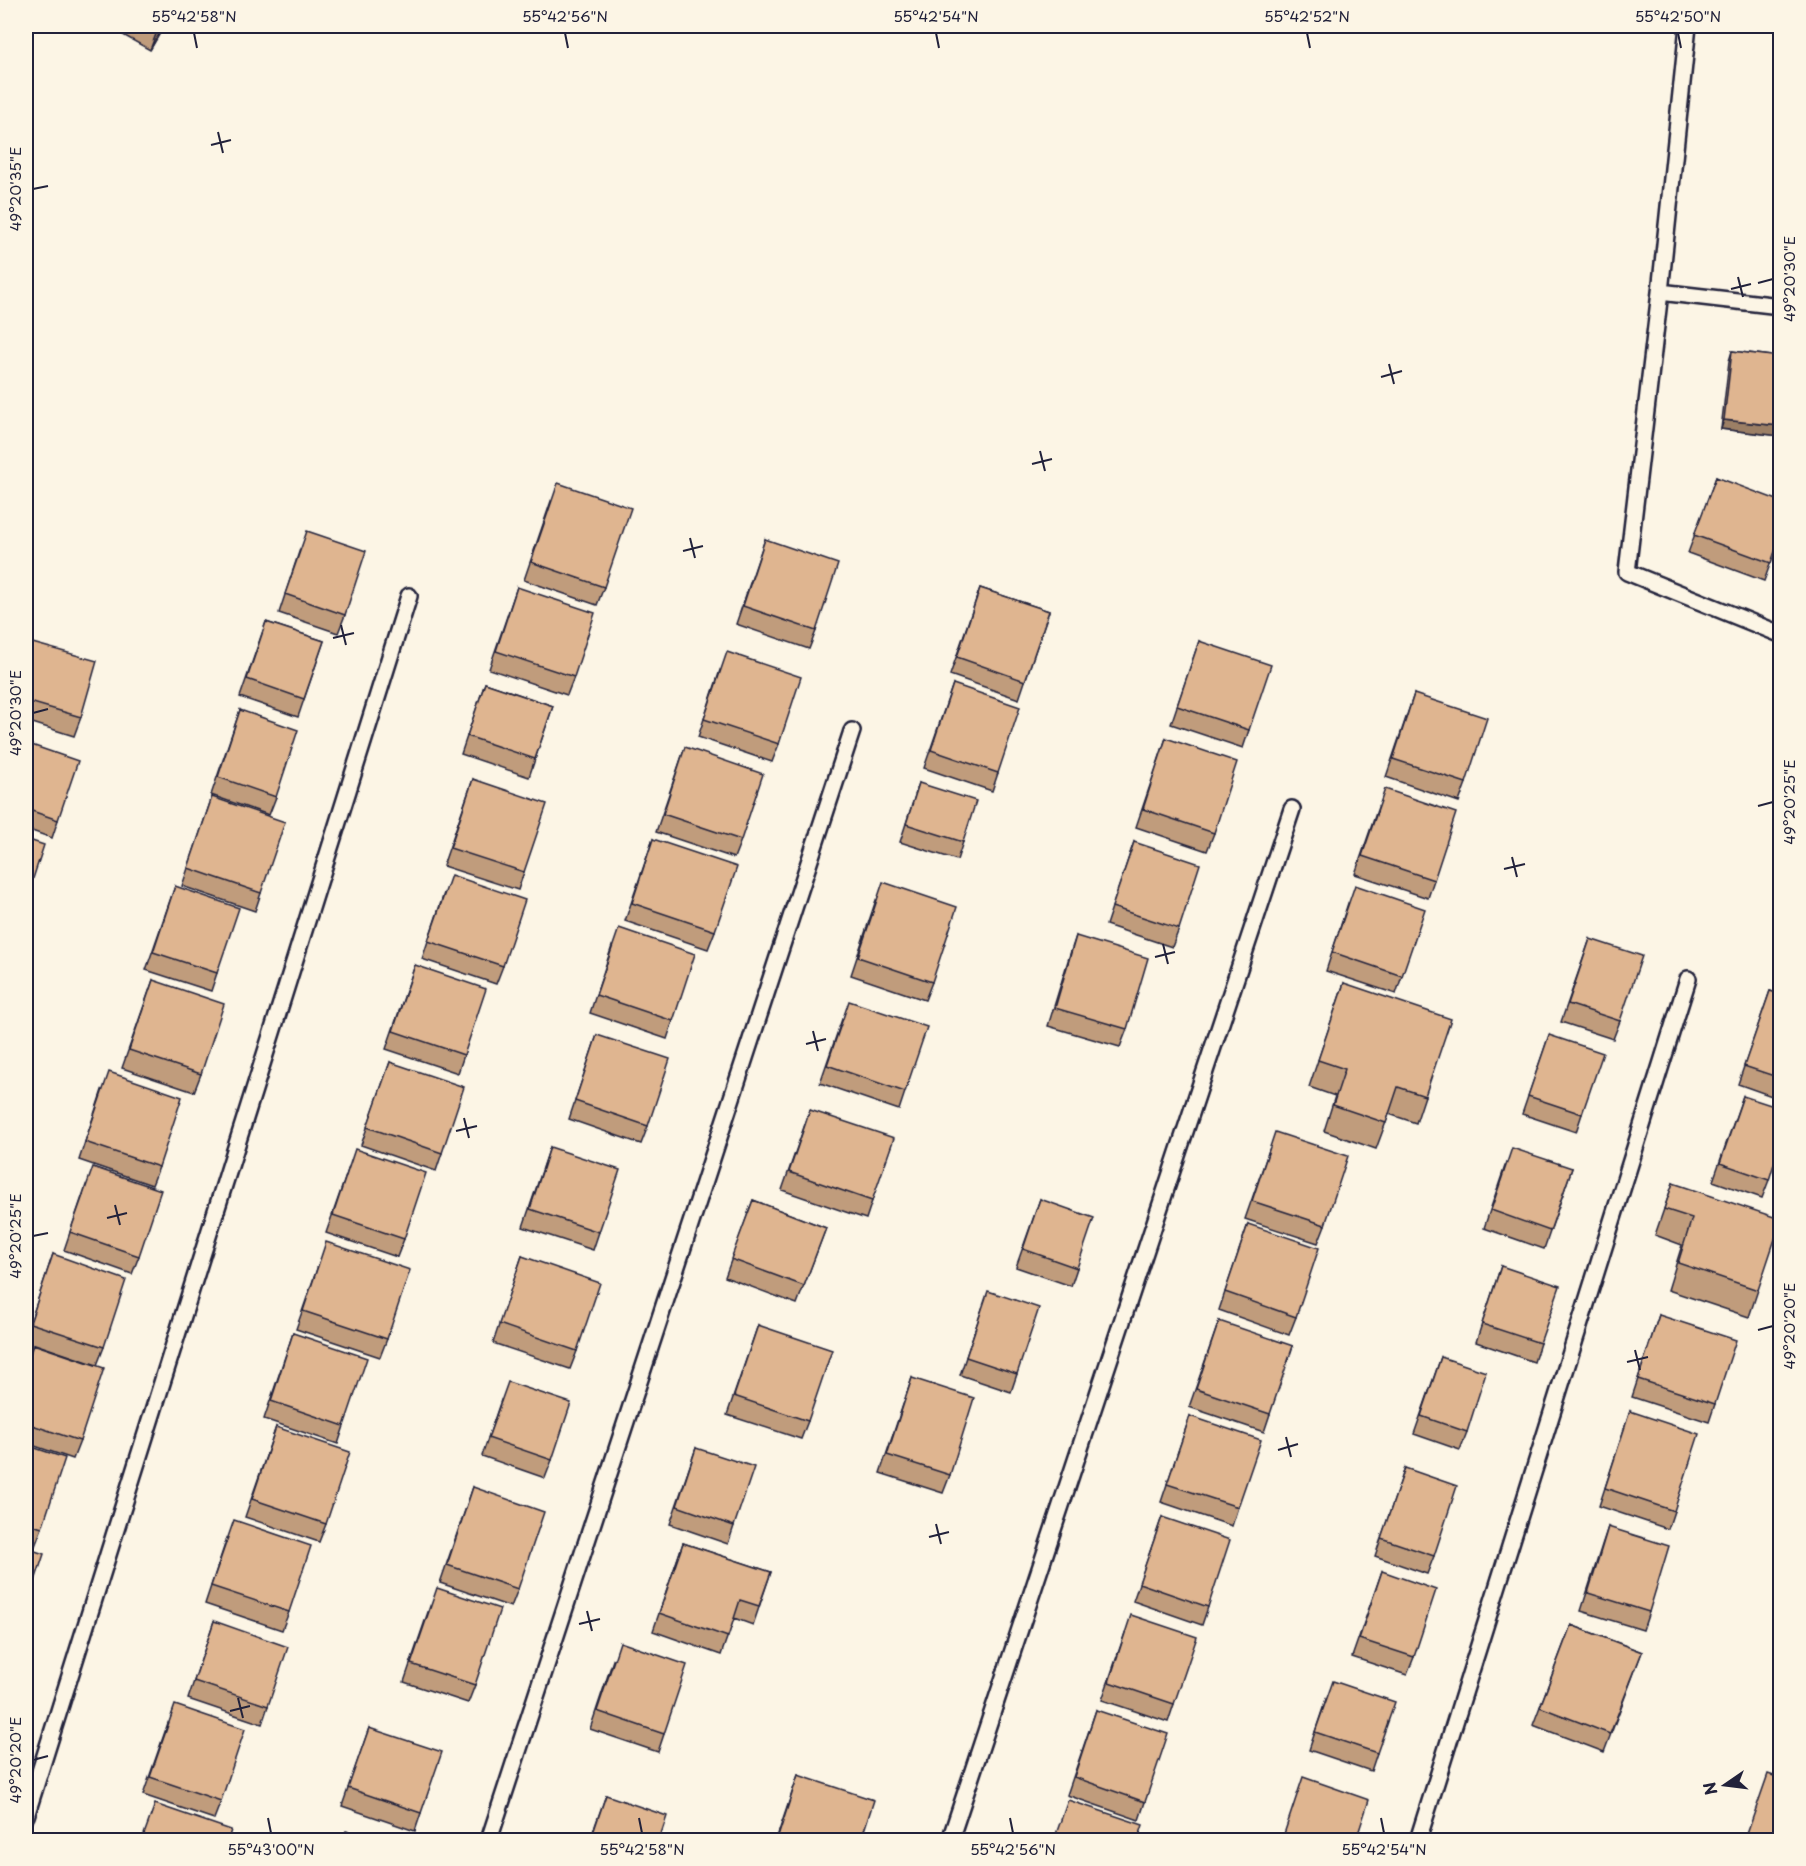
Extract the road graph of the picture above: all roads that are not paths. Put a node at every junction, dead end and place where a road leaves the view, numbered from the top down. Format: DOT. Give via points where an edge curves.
graph roads {
  1 [pos="1688,26"];
  2 [pos="1660,292"];
  3 [pos="1780,306"];
  4 [pos="409,596"];
  5 [pos="1780,634"];
  6 [pos="852,730"];
  7 [pos="1292,809"];
  8 [pos="1688,979"];
  9 [pos="26,1816"];
  10 [pos="489,1840"];
  11 [pos="950,1840"];
  12 [pos="1418,1840"];
  1 -- 2 [label="lane"];
  2 -- 3 [label="lane"];
  2 -- 5 [label="lane" via="1628,572"];
  4 -- 9 [label="lane"];
  6 -- 10 [label="lane"];
  7 -- 11 [label="lane"];
  8 -- 12 [label="lane"];
}
